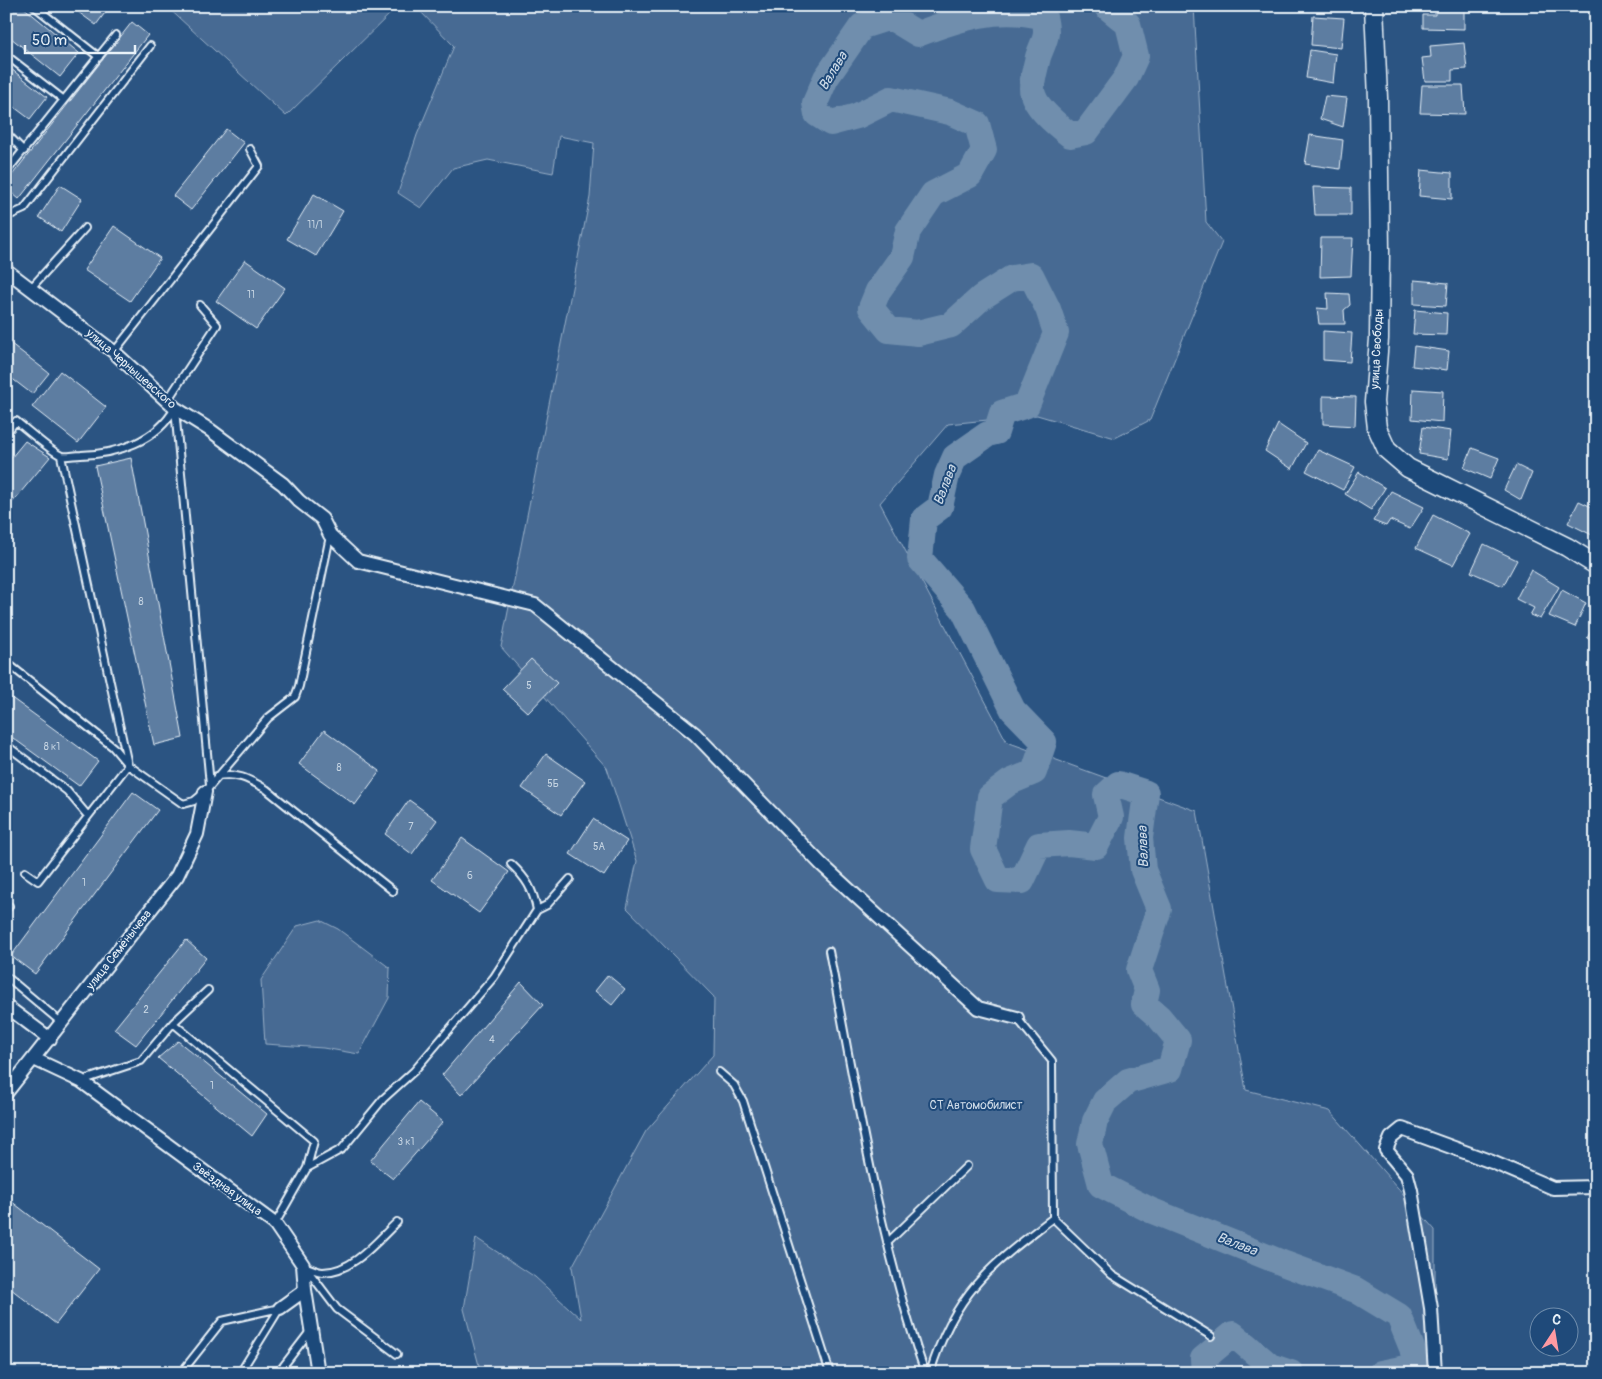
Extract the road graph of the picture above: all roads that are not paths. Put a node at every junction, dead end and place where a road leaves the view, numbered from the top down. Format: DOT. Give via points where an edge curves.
graph roads {
  1 [pos="34,6"];
  2 [pos="1374,6"];
  3 [pos="116,35"];
  4 [pos="150,46"];
  5 [pos="6,55"];
  6 [pos="99,57"];
  7 [pos="64,100"];
  8 [pos="6,133"];
  9 [pos="250,149"];
  10 [pos="24,151"];
  11 [pos="6,172"];
  12 [pos="6,217"];
  13 [pos="85,228"];
  14 [pos="6,270"];
  15 [pos="30,288"];
  16 [pos="200,305"];
  17 [pos="114,352"];
  18 [pos="171,404"];
  19 [pos="6,433"];
  20 [pos="62,456"];
  21 [pos="330,534"];
  22 [pos="1596,565"];
  23 [pos="6,662"];
  24 [pos="6,745"];
  25 [pos="128,765"];
  26 [pos="217,776"];
  27 [pos="208,788"];
  28 [pos="88,816"];
  29 [pos="510,864"];
  30 [pos="25,872"];
  31 [pos="570,879"];
  32 [pos="393,891"];
  33 [pos="537,910"];
  34 [pos="829,951"];
  35 [pos="6,976"];
  36 [pos="208,990"];
  37 [pos="6,1006"];
  38 [pos="1018,1018"];
  39 [pos="62,1023"];
  40 [pos="173,1024"];
  41 [pos="50,1040"];
  42 [pos="34,1059"];
  43 [pos="719,1072"];
  44 [pos="81,1081"];
  45 [pos="6,1093"];
  46 [pos="966,1166"];
  47 [pos="307,1168"];
  48 [pos="1596,1187"];
  49 [pos="1053,1218"];
  50 [pos="397,1222"];
  51 [pos="275,1224"];
  52 [pos="887,1243"];
  53 [pos="303,1265"];
  54 [pos="305,1290"];
  55 [pos="280,1308"];
  56 [pos="311,1330"];
  57 [pos="1211,1336"];
  58 [pos="397,1354"];
  59 [pos="181,1373"];
  60 [pos="240,1373"];
  61 [pos="278,1373"];
  62 [pos="318,1373"];
  63 [pos="830,1373"];
  64 [pos="925,1373"];
  65 [pos="930,1373"];
  66 [pos="1435,1373"];
  1 -- 6 [label="lane"];
  2 -- 22 [label="main road, улица Свободы" via="1380,252 1374,402 1377,428 1387,450 1408,468 1567,547"];
  3 -- 6 [label="lane"];
  4 -- 12 [label="lane" via="24,208"];
  5 -- 7 [label="lane"];
  6 -- 7 [label="lane"];
  7 -- 10 [label="lane"];
  8 -- 10 [label="lane"];
  9 -- 17 [label="lane" via="259,166"];
  10 -- 11 [label="lane"];
  13 -- 15 [label="lane"];
  14 -- 15 [label="street, улица Чернышевского"];
  15 -- 17 [label="street, улица Чернышевского"];
  16 -- 18 [label="lane" via="217,325"];
  17 -- 18 [label="street, улица Чернышевского"];
  18 -- 20 [label="lane" via="167,423 144,440 116,450"];
  18 -- 21 [label="street, улица Чернышевского" via="283,484 322,519"];
  18 -- 27 [label="lane"];
  19 -- 20 [label="lane" via="16,421"];
  20 -- 25 [label="lane"];
  21 -- 26 [label="lane" via="295,697 268,718"];
  21 -- 38 [label="street, улица Чернышевского" via="358,561 535,605 694,734 821,864 978,1008"];
  23 -- 25 [label="lane" via="113,747"];
  24 -- 28 [label="lane" via="68,791"];
  25 -- 27 [label="lane" via="183,804 194,801"];
  25 -- 28 [label="lane"];
  26 -- 27 [label="lane"];
  26 -- 32 [label="lane" via="233,774 266,789"];
  27 -- 39 [label="street, улица Семёнычева" via="197,834 177,876"];
  28 -- 30 [label="lane" via="38,881"];
  29 -- 33 [label="lane" via="526,878 534,893"];
  31 -- 33 [label="lane" via="547,905"];
  33 -- 47 [label="lane" via="494,976 414,1071 383,1099 342,1149"];
  34 -- 52 [label="lane"];
  35 -- 39 [label="lane"];
  36 -- 40 [label="lane"];
  37 -- 41 [label="street"];
  38 -- 49 [label="lane" via="1052,1061"];
  39 -- 41 [label="street, улица Семёнычева"];
  40 -- 44 [label="lane" via="141,1062"];
  40 -- 47 [label="lane, Звёздная улица" via="314,1140"];
  41 -- 42 [label="street, улица Семёнычева"];
  42 -- 44 [label="street, Звёздная улица"];
  42 -- 45 [label="street, улица Семёнычева"];
  43 -- 63 [label="lane" via="734,1085 743,1101"];
  44 -- 51 [label="street, Звёздная улица"];
  46 -- 52 [label="lane"];
  47 -- 51 [label="lane, Звёздная улица"];
  48 -- 66 [label="street" via="1553,1188 1402,1129 1391,1138 1386,1150 1407,1175 1411,1190 1431,1308"];
  49 -- 57 [label="lane" via="1112,1275"];
  49 -- 65 [label="lane" via="1003,1256 976,1282 949,1323"];
  50 -- 53 [label="lane" via="363,1255 337,1270 321,1272"];
  51 -- 53 [label="street"];
  52 -- 64 [label="lane"];
  53 -- 54 [label="street"];
  53 -- 58 [label="lane" via="337,1309"];
  54 -- 55 [label="street"];
  54 -- 56 [label="street"];
  55 -- 59 [label="lane" via="222,1320"];
  55 -- 60 [label="lane"];
  56 -- 61 [label="lane"];
  56 -- 62 [label="street"];
}
